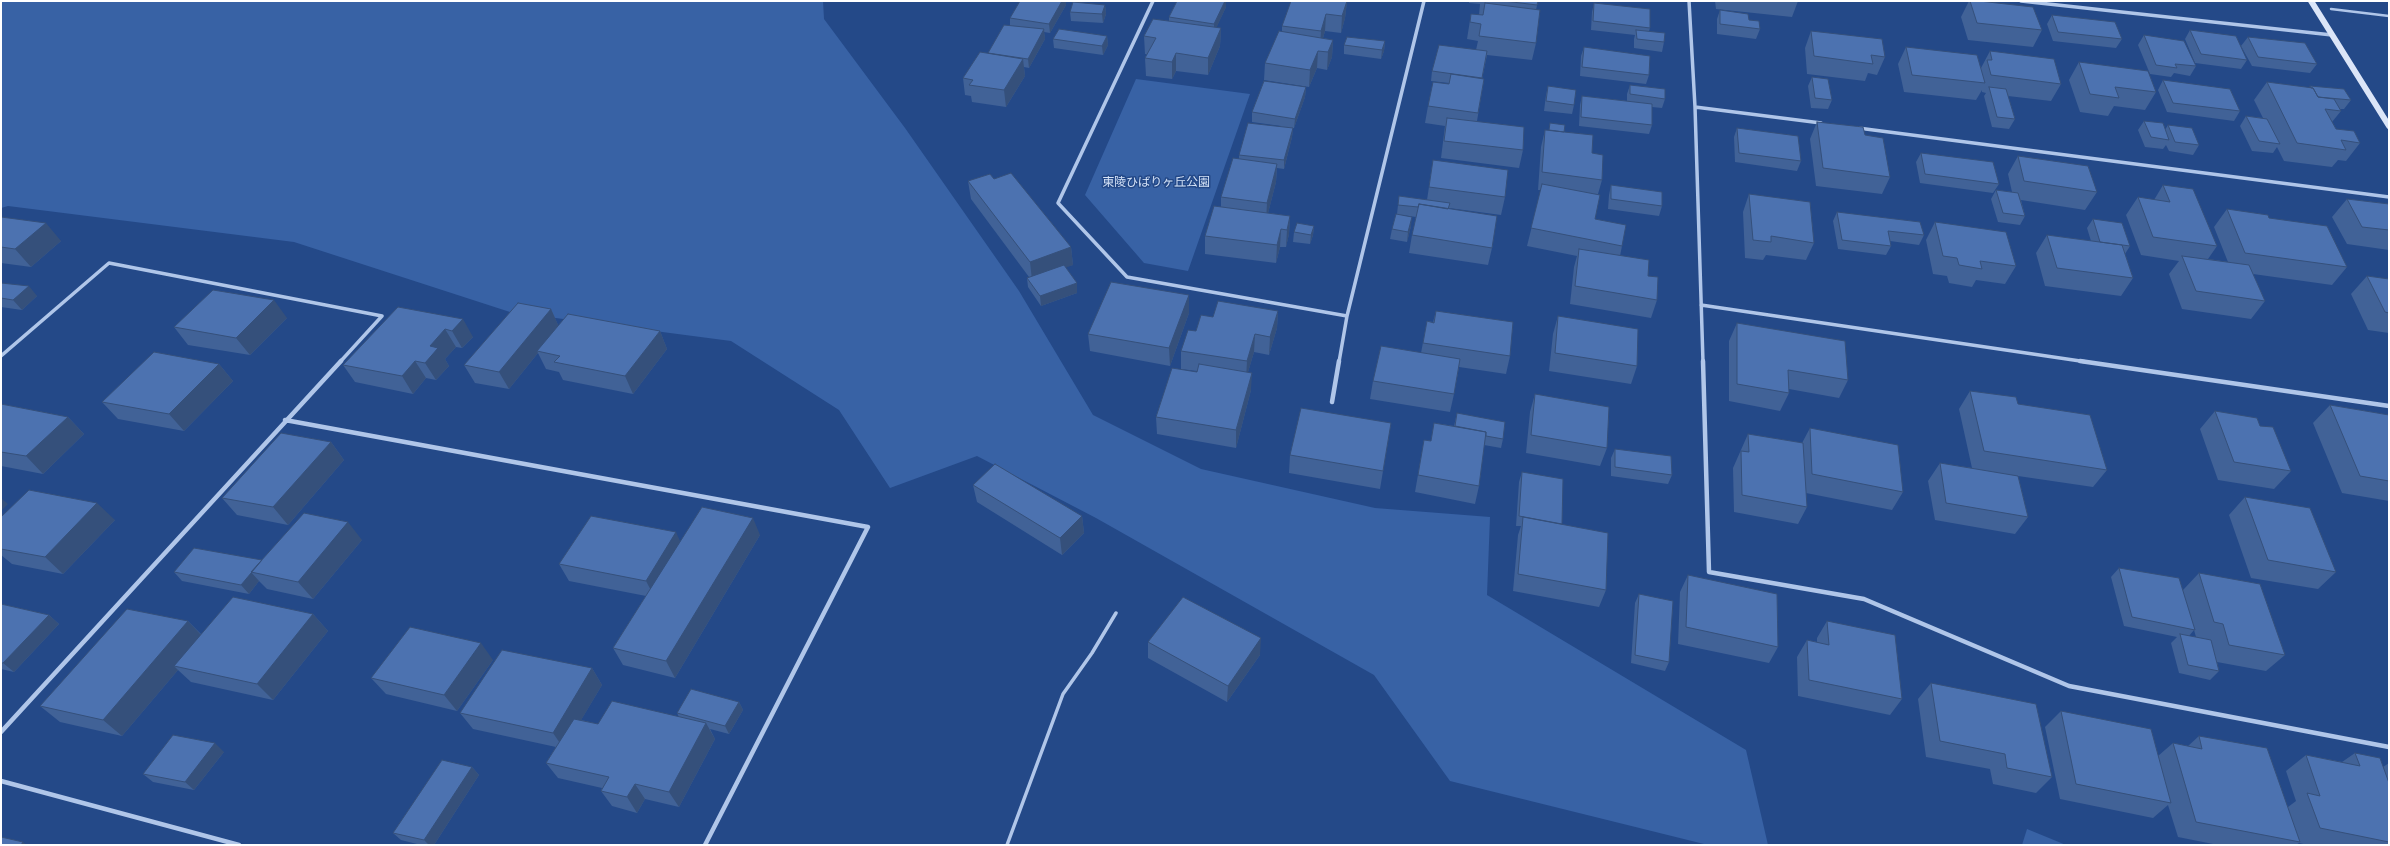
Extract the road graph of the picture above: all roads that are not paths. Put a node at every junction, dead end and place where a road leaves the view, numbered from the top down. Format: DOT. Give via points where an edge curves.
graph roads {
  1 [pos="1153,1"];
  2 [pos="1424,1"];
  3 [pos="1689,1"];
  4 [pos="2021,1"];
  5 [pos="2312,1"];
  6 [pos="2331,9"];
  7 [pos="2389,16"];
  8 [pos="2332,35"];
  9 [pos="1695,106"];
  10 [pos="1829,124"];
  11 [pos="2389,126"];
  12 [pos="1853,127"];
  13 [pos="2389,197"];
  14 [pos="1701,305"];
  15 [pos="1347,316"];
  16 [pos="1,356"];
  17 [pos="1332,402"];
  18 [pos="2389,406"];
  19 [pos="286,420"];
  20 [pos="1116,614"];
  21 [pos="1,732"];
  22 [pos="2389,747"];
  23 [pos="1,782"];
  24 [pos="239,845"];
  25 [pos="705,845"];
  26 [pos="1007,845"];
  1 -- 15 [label="street" via="1058,203 1127,277"];
  2 -- 15 [label="street"];
  3 -- 9 [label="street"];
  4 -- 8 [label="street"];
  5 -- 8 [label="street"];
  6 -- 7 [label="lane"];
  8 -- 11 [label="street"];
  9 -- 10 [label="street"];
  9 -- 14 [label="street"];
  12 -- 13 [label="street"];
  14 -- 18 [label="street"];
  14 -- 22 [label="street" via="1710,572 1864,599 2069,686"];
  15 -- 17 [label="street"];
  16 -- 19 [label="street" via="109,263 382,316"];
  19 -- 21 [label="street"];
  19 -- 25 [label="street" via="868,527"];
  20 -- 26 [label="lane" via="1064,694"];
  23 -- 24 [label="street"];
}
